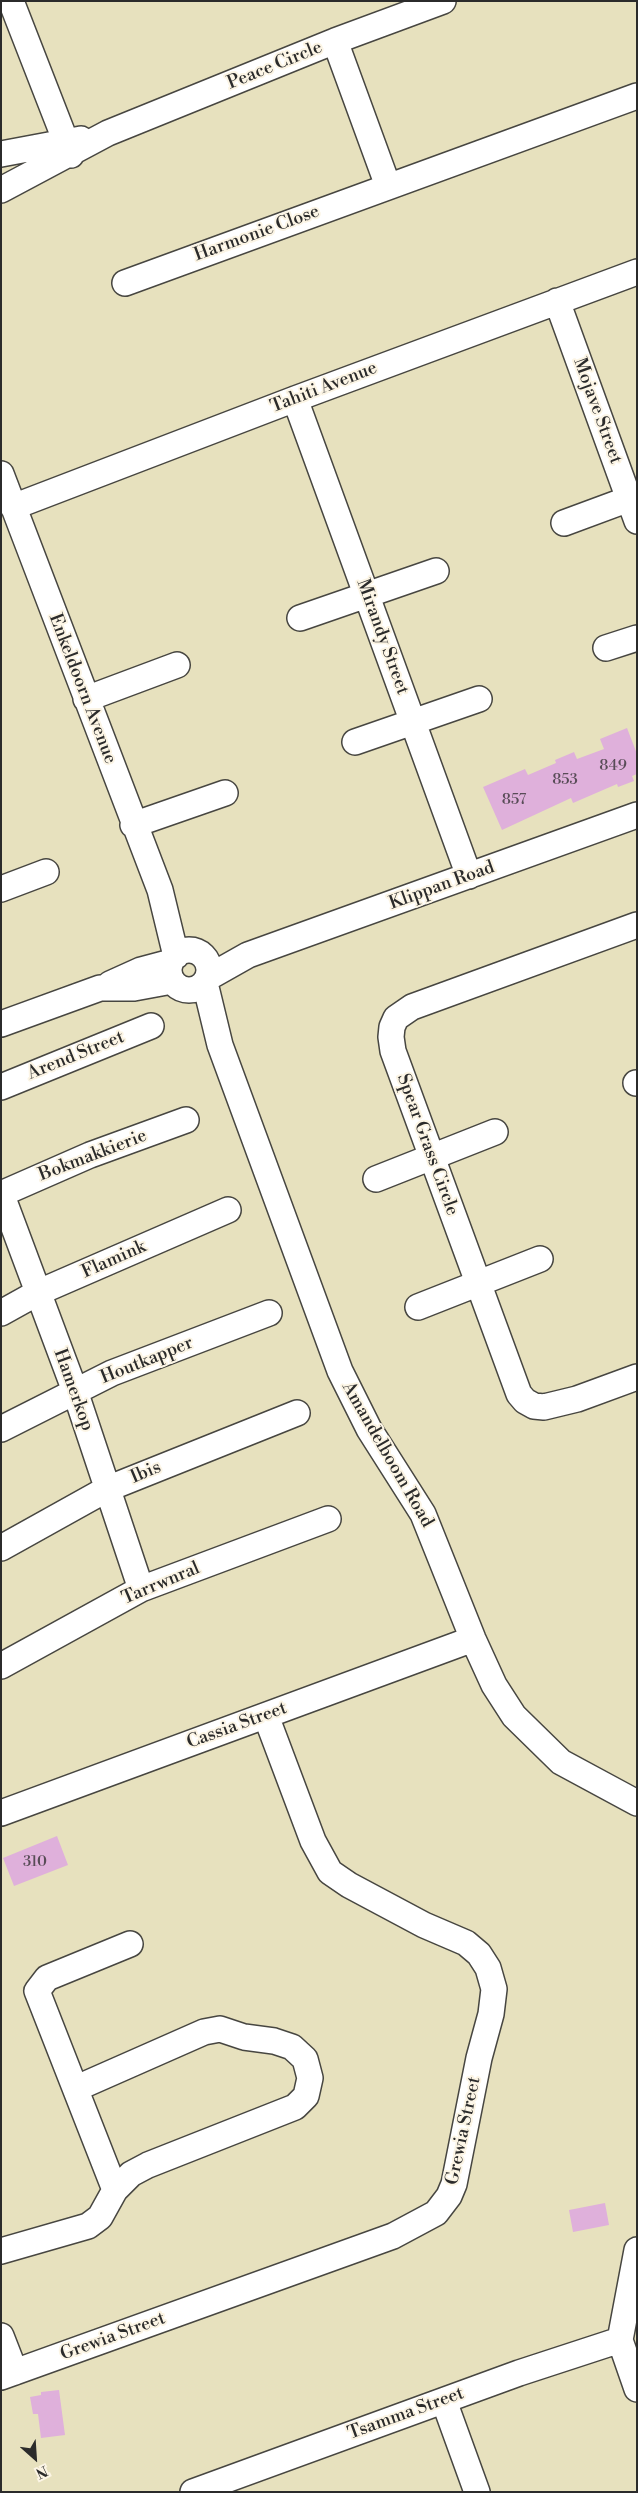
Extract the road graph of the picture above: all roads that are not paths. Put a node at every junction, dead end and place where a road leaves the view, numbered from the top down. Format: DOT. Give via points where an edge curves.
graph roads {
  1 [pos="11,1"];
  2 [pos="443,1"];
  3 [pos="335,41"];
  4 [pos="637,96"];
  5 [pos="68,148"];
  6 [pos="1,154"];
  7 [pos="388,186"];
  8 [pos="1,190"];
  9 [pos="637,272"];
  10 [pos="125,282"];
  11 [pos="558,301"];
  12 [pos="295,398"];
  13 [pos="1,474"];
  14 [pos="634,505"];
  15 [pos="14,508"];
  16 [pos="564,523"];
  17 [pos="436,571"];
  18 [pos="366,594"];
  19 [pos="300,618"];
  20 [pos="637,638"];
  21 [pos="606,648"];
  22 [pos="176,665"];
  23 [pos="86,699"];
  24 [pos="479,699"];
  25 [pos="412,722"];
  26 [pos="355,742"];
  27 [pos="224,793"];
  28 [pos="637,815"];
  29 [pos="133,825"];
  30 [pos="46,872"];
  31 [pos="468,876"];
  32 [pos="1,889"];
  33 [pos="636,928"];
  34 [pos="189,970"];
  35 [pos="1,1024"];
  36 [pos="150,1026"];
  37 [pos="1,1087"];
  38 [pos="186,1120"];
  39 [pos="495,1132"];
  40 [pos="433,1158"];
  41 [pos="376,1179"];
  42 [pos="1,1193"];
  43 [pos="228,1210"];
  44 [pos="540,1258"];
  45 [pos="477,1284"];
  46 [pos="37,1293"];
  47 [pos="418,1307"];
  48 [pos="270,1312"];
  49 [pos="1,1313"];
  50 [pos="637,1377"];
  51 [pos="75,1391"];
  52 [pos="297,1413"];
  53 [pos="1,1429"];
  54 [pos="107,1489"];
  55 [pos="328,1519"];
  56 [pos="1,1548"];
  57 [pos="141,1590"];
  58 [pos="473,1640"];
  59 [pos="1,1666"];
  60 [pos="266,1716"];
  61 [pos="637,1803"];
  62 [pos="1,1813"];
  63 [pos="130,1944"];
  64 [pos="77,2088"];
  65 [pos="115,2190"];
  66 [pos="637,2250"];
  67 [pos="1,2251"];
  68 [pos="1,2336"];
  69 [pos="620,2340"];
  70 [pos="8,2375"];
  71 [pos="637,2389"];
  72 [pos="444,2401"];
  73 [pos="193,2492"];
  74 [pos="477,2492"];
  1 -- 5 [label="street"];
  2 -- 3 [label="street, Peace Circle"];
  3 -- 5 [label="street, Peace Circle"];
  3 -- 7 [label="street"];
  4 -- 7 [label="street, Harmonie Close"];
  5 -- 6 [label="street, Peace Circle"];
  5 -- 8 [label="street, Peace Circle"];
  7 -- 10 [label="street, Harmonie Close"];
  9 -- 11 [label="street, Tahiti Avenue"];
  11 -- 12 [label="street, Tahiti Avenue"];
  11 -- 14 [label="street, Mojave Street"];
  12 -- 15 [label="street, Tahiti Avenue"];
  12 -- 18 [label="street, Mirandy Street"];
  13 -- 15 [label="street, Enkeldoorn Avenue"];
  14 -- 16 [label="street"];
  15 -- 23 [label="street, Enkeldoorn Avenue"];
  17 -- 18 [label="street"];
  18 -- 19 [label="street"];
  18 -- 25 [label="street, Mirandy Street"];
  20 -- 21 [label="street"];
  22 -- 23 [label="street"];
  23 -- 29 [label="street, Enkeldoorn Avenue"];
  24 -- 25 [label="street"];
  25 -- 26 [label="street"];
  25 -- 31 [label="street, Mirandy Street"];
  27 -- 29 [label="street"];
  28 -- 31 [label="street, Klippan Road"];
  29 -- 34 [label="street, Enkeldoorn Avenue"];
  30 -- 32 [label="street"];
  31 -- 34 [label="street, Klippan Road" via="248,955"];
  33 -- 40 [label="street, Spear Grass Circle" via="412,1007 396,1018 392,1027 393,1051"];
  34 -- 35 [label="street, Klippan Road" via="134,988 106,987"];
  34 -- 58 [label="street, Amandelboom Road" via="220,1044 343,1380 369,1429 423,1514"];
  36 -- 37 [label="street, Arend Street"];
  38 -- 42 [label="street, Bokmakkierie" via="90,1155"];
  39 -- 40 [label="street"];
  40 -- 41 [label="street"];
  40 -- 45 [label="street, Spear Grass Circle"];
  42 -- 46 [label="street, Hamerkop"];
  43 -- 46 [label="street, Flamink"];
  44 -- 45 [label="street"];
  45 -- 47 [label="street"];
  45 -- 50 [label="street, Spear Grass Circle" via="515,1388 525,1401 544,1407"];
  46 -- 49 [label="street, Flamink"];
  46 -- 51 [label="street, Hamerkop"];
  48 -- 51 [label="street, Houtkapper" via="112,1373"];
  51 -- 53 [label="street, Houtkapper"];
  51 -- 54 [label="street, Hamerkop"];
  52 -- 54 [label="street, Ibis"];
  54 -- 56 [label="street, Ibis"];
  54 -- 57 [label="street, Hamerkop"];
  55 -- 57 [label="street, Tarrwnral"];
  57 -- 59 [label="street, Tarrwnral"];
  58 -- 60 [label="street, Cassia Street"];
  58 -- 61 [label="street, Amandelboom Road" via="494,1685 530,1734 561,1762"];
  60 -- 62 [label="street, Cassia Street"];
  60 -- 70 [label="street, Grewia Street" via="313,1841 330,1872 424,1925 466,1943 488,1968 494,1989 491,2014 454,2184 436,2213 393,2236"];
  63 -- 64 [label="street" via="47,1978 37,1991 44,2015"];
  64 -- 65 [label="street"];
  64 -- 65 [label="street" via="204,2032 220,2029 286,2045 300,2054 309,2067 309,2092 295,2107 148,2165 131,2174"];
  65 -- 67 [label="street" via="105,2210 88,2226"];
  66 -- 69 [label="street"];
  68 -- 70 [label="street"];
  69 -- 71 [label="street"];
  69 -- 72 [label="street, Tsamma Street"];
  72 -- 73 [label="street, Tsamma Street"];
  72 -- 74 [label="street"];
}
